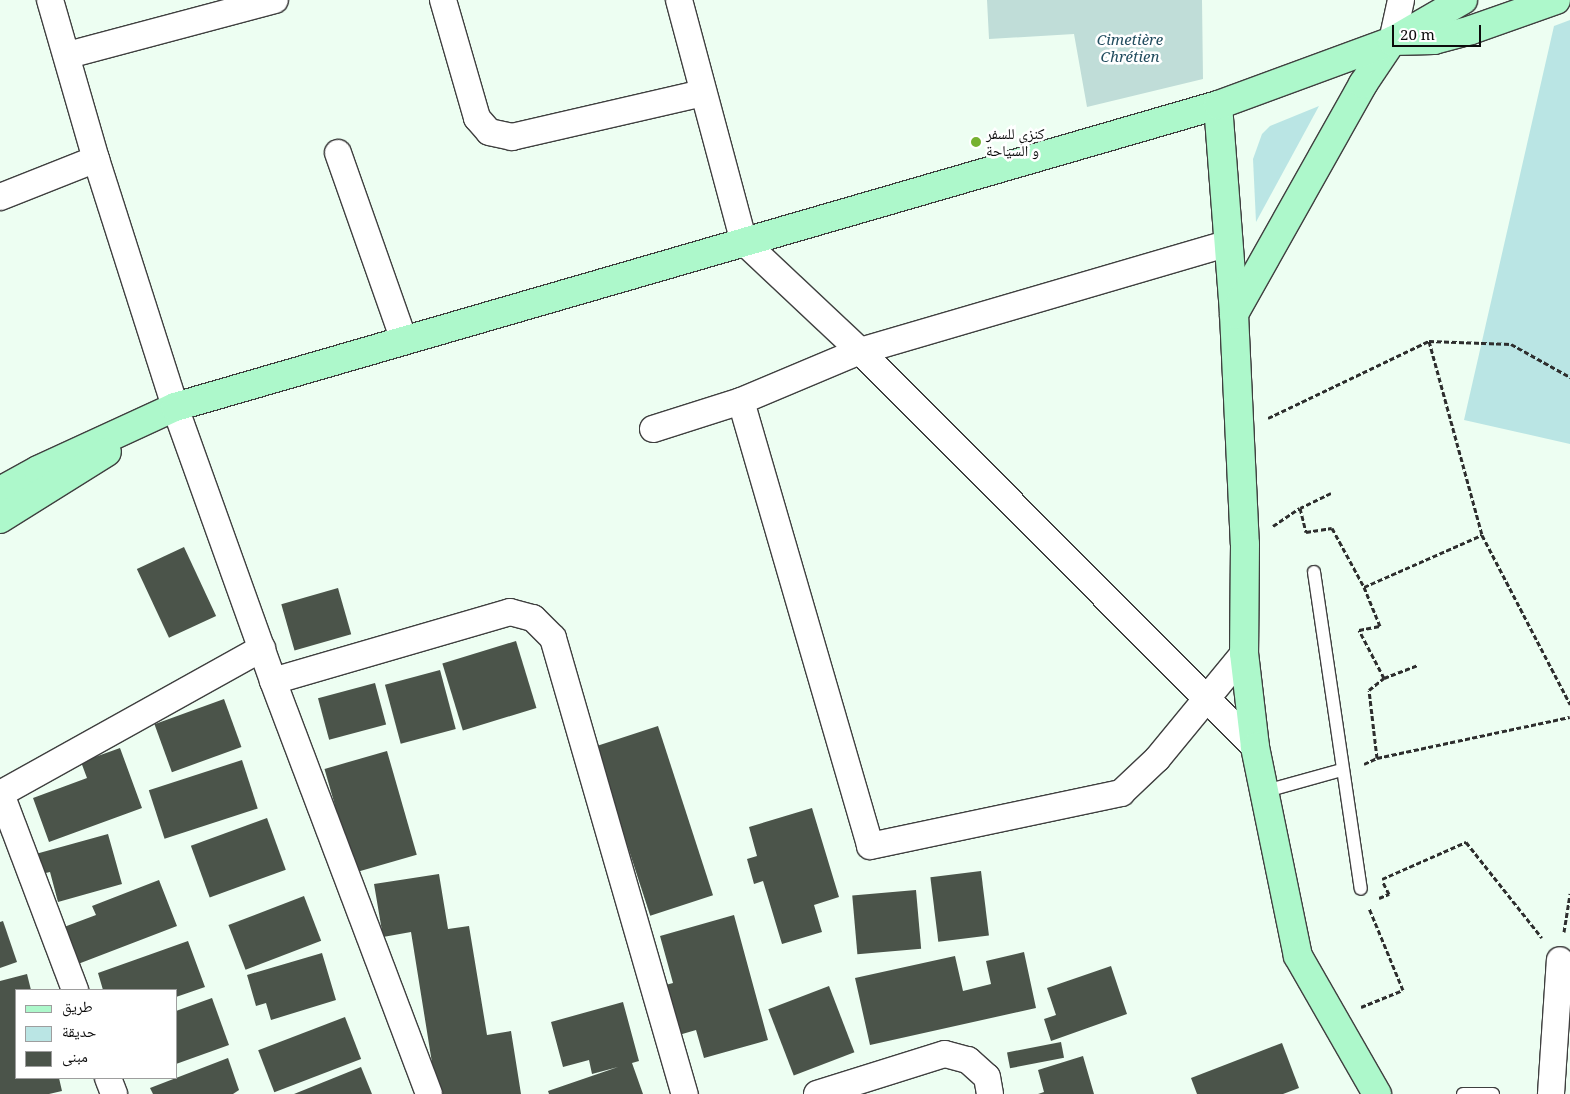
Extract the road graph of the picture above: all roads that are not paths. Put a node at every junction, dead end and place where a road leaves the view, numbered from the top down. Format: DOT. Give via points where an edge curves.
graph roads {
  1 [pos="50,0"];
  2 [pos="275,0"];
  3 [pos="443,0"];
  4 [pos="679,0"];
  5 [pos="1401,0"];
  6 [pos="1463,0"];
  7 [pos="1556,0"];
  8 [pos="1392,41"];
  9 [pos="68,55"];
  10 [pos="702,93"];
  11 [pos="1218,105"];
  12 [pos="338,153"];
  13 [pos="96,159"];
  14 [pos="0,197"];
  15 [pos="744,242"];
  16 [pos="1227,244"];
  17 [pos="1234,314"];
  18 [pos="404,340"];
  19 [pos="860,351"];
  20 [pos="741,401"];
  21 [pos="175,407"];
  22 [pos="653,429"];
  23 [pos="0,491"];
  24 [pos="0,519"];
  25 [pos="1314,572"];
  26 [pos="262,648"];
  27 [pos="1244,652"];
  28 [pos="273,681"];
  29 [pos="1207,702"];
  30 [pos="1255,747"];
  31 [pos="1342,770"];
  32 [pos="1266,791"];
  33 [pos="1,794"];
  34 [pos="1361,889"];
  35 [pos="1560,960"];
  36 [pos="75,989"];
  37 [pos="108,1079"];
  38 [pos="114,1094"];
  39 [pos="429,1094"];
  40 [pos="685,1094"];
  41 [pos="817,1094"];
  42 [pos="990,1094"];
  43 [pos="1377,1094"];
  44 [pos="1463,1094"];
  45 [pos="1493,1094"];
  46 [pos="1551,1094"];
  1 -- 9 [label="street"];
  2 -- 9 [label="street"];
  3 -- 10 [label="street" via="477,118 488,132 512,137"];
  4 -- 10 [label="street"];
  5 -- 8 [label="street"];
  6 -- 8 [label="street"];
  7 -- 8 [label="street" via="1434,40"];
  8 -- 11 [label="street"];
  8 -- 17 [label="street" via="1363,84"];
  9 -- 13 [label="street"];
  10 -- 15 [label="street"];
  11 -- 15 [label="street"];
  11 -- 16 [label="street"];
  12 -- 18 [label="street"];
  13 -- 14 [label="street"];
  13 -- 21 [label="street"];
  15 -- 18 [label="street"];
  15 -- 19 [label="street"];
  16 -- 17 [label="street"];
  16 -- 19 [label="street"];
  17 -- 27 [label="street" via="1237,432 1245,544"];
  18 -- 21 [label="street"];
  19 -- 20 [label="street"];
  19 -- 29 [label="street"];
  20 -- 22 [label="street"];
  20 -- 29 [label="street" via="870,846 1121,793 1157,759"];
  21 -- 23 [label="street"];
  21 -- 24 [label="street" via="62,483"];
  21 -- 26 [label="street"];
  25 -- 31 [label="lane"];
  26 -- 28 [label="street"];
  26 -- 33 [label="street"];
  27 -- 29 [label="street"];
  27 -- 30 [label="street"];
  28 -- 39 [label="street"];
  28 -- 40 [label="street" via="510,612 533,618 540,624 553,638"];
  29 -- 30 [label="street"];
  30 -- 32 [label="street"];
  31 -- 32 [label="lane"];
  31 -- 34 [label="lane"];
  32 -- 43 [label="street" via="1298,956"];
  33 -- 36 [label="street"];
  35 -- 46 [label="street"];
  37 -- 38 [label="street"];
  41 -- 42 [label="street" via="945,1054 968,1060 987,1077"];
  44 -- 45 [label="lane"];
}
